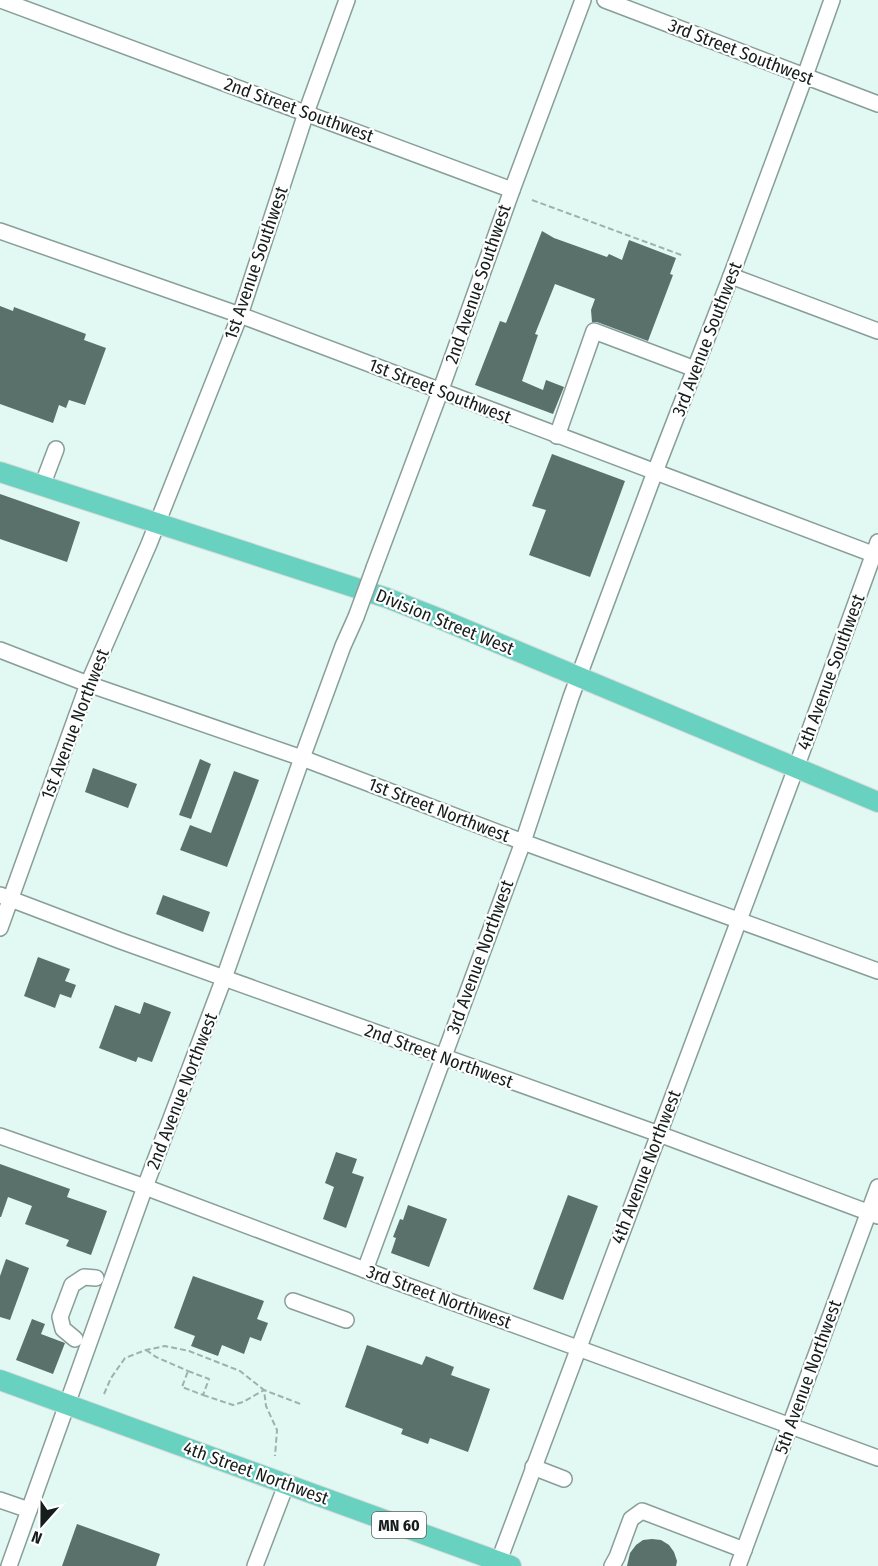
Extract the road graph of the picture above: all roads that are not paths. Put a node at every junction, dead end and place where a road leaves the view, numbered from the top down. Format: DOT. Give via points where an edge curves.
graph roads {
  1 [pos="1,0"];
  2 [pos="347,0"];
  3 [pos="583,0"];
  4 [pos="832,0"];
  5 [pos="609,1"];
  6 [pos="805,76"];
  7 [pos="878,104"];
  8 [pos="306,113"];
  9 [pos="512,190"];
  10 [pos="0,231"];
  11 [pos="731,276"];
  12 [pos="240,315"];
  13 [pos="878,331"];
  14 [pos="695,369"];
  15 [pos="440,392"];
  16 [pos="557,436"];
  17 [pos="56,449"];
  18 [pos="0,472"];
  19 [pos="655,472"];
  20 [pos="42,486"];
  21 [pos="157,524"];
  22 [pos="876,551"];
  23 [pos="356,617"];
  24 [pos="0,650"];
  25 [pos="579,676"];
  26 [pos="88,684"];
  27 [pos="302,758"];
  28 [pos="796,768"];
  29 [pos="878,802"];
  30 [pos="523,842"];
  31 [pos="5,897"];
  32 [pos="739,920"];
  33 [pos="0,928"];
  34 [pos="878,971"];
  35 [pos="224,978"];
  36 [pos="443,1058"];
  37 [pos="659,1134"];
  38 [pos="0,1136"];
  39 [pos="145,1187"];
  40 [pos="878,1187"];
  41 [pos="873,1214"];
  42 [pos="365,1270"];
  43 [pos="96,1278"];
  44 [pos="293,1301"];
  45 [pos="346,1320"];
  46 [pos="75,1339"];
  47 [pos="578,1347"];
  48 [pos="0,1380"];
  49 [pos="67,1404"];
  50 [pos="790,1425"];
  51 [pos="878,1458"];
  52 [pos="533,1467"];
  53 [pos="564,1479"];
  54 [pos="286,1485"];
  55 [pos="0,1500"];
  56 [pos="29,1510"];
  57 [pos="744,1550"];
  58 [pos="502,1564"];
  59 [pos="9,1566"];
  60 [pos="255,1566"];
  61 [pos="612,1566"];
  62 [pos="738,1566"];
  1 -- 8 [label="street, 2nd Street Southwest"];
  2 -- 8 [label="street, 1st Avenue Southwest"];
  3 -- 9 [label="street, 2nd Avenue Southwest"];
  4 -- 6 [label="street, 3rd Avenue Southwest"];
  5 -- 6 [label="street, 3rd Street Southwest"];
  6 -- 7 [label="street, 3rd Street Southwest"];
  6 -- 11 [label="street, 3rd Avenue Southwest"];
  8 -- 9 [label="street, 2nd Street Southwest"];
  8 -- 12 [label="street, 1st Avenue Southwest"];
  9 -- 15 [label="street, 2nd Avenue Southwest"];
  10 -- 12 [label="street, 1st Street Southwest"];
  11 -- 13 [label="street"];
  11 -- 14 [label="street, 3rd Avenue Southwest"];
  12 -- 15 [label="street, 1st Street Southwest"];
  12 -- 21 [label="street, 1st Avenue Southwest"];
  14 -- 16 [label="street" via="594,331"];
  14 -- 19 [label="street, 3rd Avenue Southwest"];
  15 -- 16 [label="street, 1st Street Southwest"];
  15 -- 23 [label="street, 2nd Avenue Southwest, bridge"];
  16 -- 19 [label="street, 1st Street Southwest"];
  17 -- 20 [label="street"];
  18 -- 20 [label="main road, Division Street West"];
  19 -- 22 [label="street, 1st Street Southwest"];
  19 -- 25 [label="street, 3rd Avenue Southwest"];
  20 -- 21 [label="main road, Division Street West"];
  21 -- 25 [label="main road, Division Street West" via="387,598"];
  21 -- 26 [label="street, 1st Avenue Northwest"];
  22 -- 28 [label="street, 4th Avenue Southwest"];
  23 -- 27 [label="street, 2nd Avenue Northwest"];
  24 -- 26 [label="street, 1st Street Northwest"];
  25 -- 28 [label="main road, Division Street West"];
  25 -- 30 [label="street, 3rd Avenue Northwest"];
  26 -- 27 [label="street, 1st Street Northwest"];
  26 -- 31 [label="street, 1st Avenue Northwest"];
  27 -- 30 [label="street, 1st Street Northwest"];
  27 -- 35 [label="street, 2nd Avenue Northwest"];
  28 -- 29 [label="main road, Division Street West"];
  28 -- 32 [label="street, 4th Avenue Northwest"];
  30 -- 32 [label="street, 1st Street Northwest"];
  30 -- 36 [label="street, 3rd Avenue Northwest"];
  31 -- 33 [label="street, 1st Avenue Northwest"];
  31 -- 35 [label="street, 2nd Street Northwest"];
  32 -- 34 [label="street, 1st Street Northwest"];
  32 -- 37 [label="street, 4th Avenue Northwest"];
  35 -- 36 [label="street, 2nd Street Northwest"];
  35 -- 39 [label="street, 2nd Avenue Northwest"];
  36 -- 37 [label="street, 2nd Street Northwest"];
  36 -- 42 [label="street, 3rd Avenue Northwest"];
  37 -- 41 [label="street, 2nd Street Northwest"];
  37 -- 47 [label="street, 4th Avenue Northwest"];
  38 -- 39 [label="street, 3rd Street Northwest"];
  39 -- 42 [label="street, 3rd Street Northwest"];
  39 -- 49 [label="street, 2nd Avenue Northwest"];
  40 -- 41 [label="street, 5th Avenue Northwest"];
  41 -- 50 [label="street, 5th Avenue Northwest"];
  42 -- 47 [label="street, 3rd Street Northwest"];
  43 -- 46 [label="street" via="84,1277 72,1284 60,1317 63,1329"];
  44 -- 45 [label="street"];
  47 -- 50 [label="street, 3rd Street Northwest"];
  47 -- 52 [label="street, 4th Avenue Northwest"];
  48 -- 49 [label="main road, 4th Street Northwest / MN 60"];
  49 -- 54 [label="main road, 4th Street Northwest / MN 60"];
  49 -- 56 [label="street, 2nd Avenue Northwest"];
  50 -- 51 [label="street, 3rd Street Northwest"];
  50 -- 57 [label="street, 5th Avenue Northwest"];
  52 -- 53 [label="street"];
  52 -- 58 [label="street, 4th Avenue Northwest"];
  54 -- 58 [label="main road, 4th Street Northwest / MN 60"];
  54 -- 60 [label="street"];
  55 -- 56 [label="street"];
  56 -- 59 [label="street, 2nd Avenue Northwest"];
  57 -- 61 [label="street" via="642,1511 631,1519"];
  57 -- 62 [label="street, 5th Avenue Northwest"];
}
